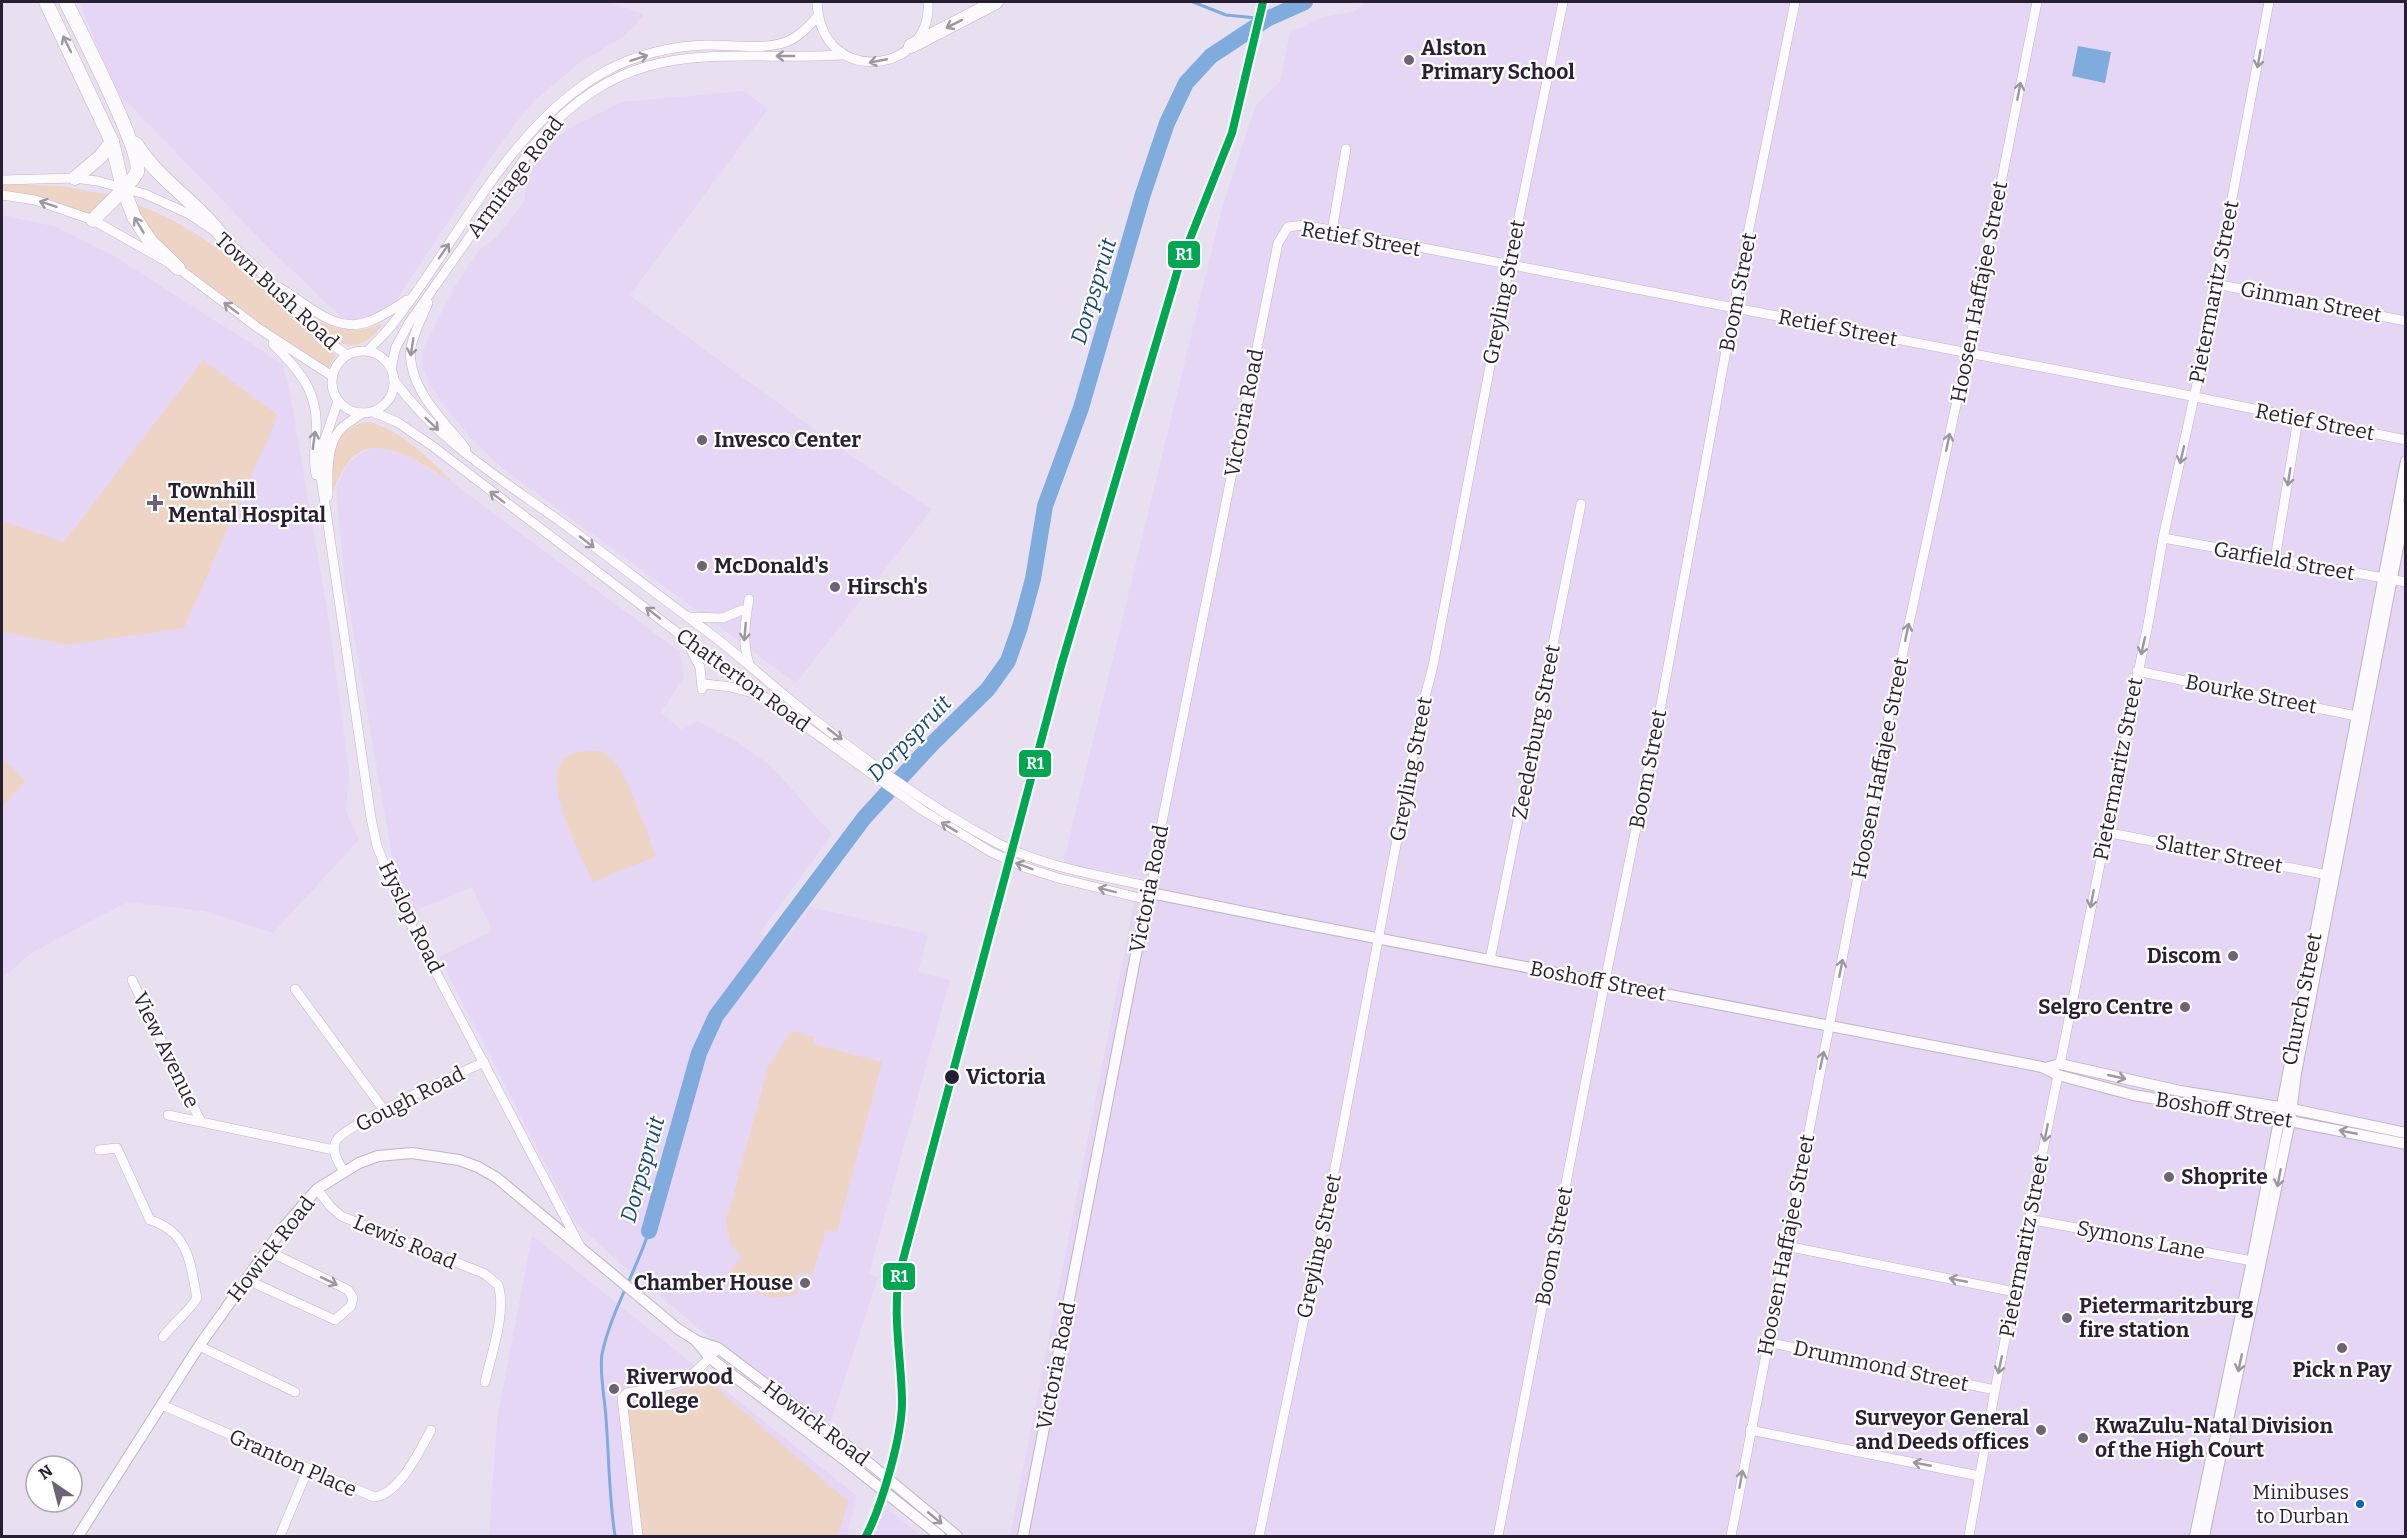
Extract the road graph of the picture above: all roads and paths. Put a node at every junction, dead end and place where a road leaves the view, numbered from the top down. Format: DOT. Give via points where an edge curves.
graph roads {
  1 [pos="46,2"];
  2 [pos="66,2"];
  3 [pos="928,2"];
  4 [pos="996,2"];
  5 [pos="1563,2"];
  6 [pos="1795,2"];
  7 [pos="2037,2"];
  8 [pos="2269,2"];
  9 [pos="817,8"];
  10 [pos="911,46"];
  11 [pos="843,55"];
  12 [pos="121,120"];
  13 [pos="112,142"];
  14 [pos="1346,149"];
  15 [pos="75,178"];
  16 [pos="2,180"];
  17 [pos="123,188"];
  18 [pos="2,195"];
  19 [pos="93,220"];
  20 [pos="1332,231"];
  21 [pos="222,236"];
  22 [pos="1278,243"];
  23 [pos="1509,266"];
  24 [pos="178,268"];
  25 [pos="271,282"];
  26 [pos="2216,284"];
  27 [pos="432,292"];
  28 [pos="412,297"];
  29 [pos="1734,308"];
  30 [pos="2406,321"];
  31 [pos="258,328"];
  32 [pos="368,351"];
  33 [pos="1967,354"];
  34 [pos="347,355"];
  35 [pos="391,368"];
  36 [pos="332,376"];
  37 [pos="394,380"];
  38 [pos="2194,397"];
  39 [pos="338,401"];
  40 [pos="373,412"];
  41 [pos="362,413"];
  42 [pos="2298,419"];
  43 [pos="2406,440"];
  44 [pos="2406,462"];
  45 [pos="481,467"];
  46 [pos="324,497"];
  47 [pos="1581,504"];
  48 [pos="2406,506"];
  49 [pos="328,519"];
  50 [pos="2163,538"];
  51 [pos="2275,559"];
  52 [pos="2387,579"];
  53 [pos="2406,582"];
  54 [pos="749,599"];
  55 [pos="742,610"];
  56 [pos="688,617"];
  57 [pos="681,635"];
  58 [pos="749,665"];
  59 [pos="2137,671"];
  60 [pos="769,699"];
  61 [pos="2360,717"];
  62 [pos="874,769"];
  63 [pos="2105,832"];
  64 [pos="2330,875"];
  65 [pos="1151,893"];
  66 [pos="1378,937"];
  67 [pos="1490,960"];
  68 [pos="132,980"];
  69 [pos="1605,981"];
  70 [pos="295,988"];
  71 [pos="1829,1025"];
  72 [pos="484,1062"];
  73 [pos="2059,1070"];
  74 [pos="384,1110"];
  75 [pos="2286,1114"];
  76 [pos="168,1115"];
  77 [pos="200,1120"];
  78 [pos="2406,1133"];
  79 [pos="2406,1144"];
  80 [pos="99,1150"];
  81 [pos="334,1150"];
  82 [pos="344,1172"];
  83 [pos="317,1189"];
  84 [pos="2029,1219"];
  85 [pos="1786,1246"];
  86 [pos="582,1249"];
  87 [pos="266,1250"];
  88 [pos="2252,1261"];
  89 [pos="245,1280"];
  90 [pos="2015,1292"];
  91 [pos="163,1337"];
  92 [pos="697,1341"];
  93 [pos="1767,1342"];
  94 [pos="199,1346"];
  95 [pos="718,1348"];
  96 [pos="710,1358"];
  97 [pos="485,1382"];
  98 [pos="1995,1390"];
  99 [pos="295,1392"];
  100 [pos="162,1406"];
  101 [pos="431,1430"];
  102 [pos="1750,1430"];
  103 [pos="308,1469"];
  104 [pos="1979,1476"];
  105 [pos="910,1505"];
  106 [pos="78,1536"];
  107 [pos="280,1536"];
  108 [pos="639,1536"];
  109 [pos="940,1536"];
  110 [pos="957,1536"];
  111 [pos="1023,1536"];
  112 [pos="1259,1536"];
  113 [pos="1498,1536"];
  114 [pos="1731,1536"];
  115 [pos="1969,1536"];
  116 [pos="2195,1536"];
  117 [pos="2204,1536"];
  13 -- 1 [label="highway, one-way"];
  2 -- 12 [label="highway"];
  3 -- 10 [label="street" via="926,24"];
  4 -- 10 [label="highway, one-way"];
  5 -- 23 [label="street, Greyling Street"];
  6 -- 29 [label="street, Boom Street"];
  33 -- 7 [label="street, Hoosen Haffajee Street, one-way"];
  8 -- 26 [label="street, Pietermaritz Street, one-way"];
  9 -- 11 [label="street" via="826,38"];
  28 -- 9 [label="street, Armitage Road, one-way" via="483,193 530,133 586,82 606,70 662,51 705,45 764,46 789,41"];
  10 -- 11 [label="street, Armitage Road, one-way" via="872,63"];
  11 -- 27 [label="street, Armitage Road, one-way" via="687,58 641,67 596,88 556,119 537,141"];
  12 -- 17 [label="highway" via="138,166 133,180"];
  12 -- 21 [label="highway" via="150,164"];
  13 -- 15 [label="highway" via="100,158"];
  13 -- 17 [label="highway"];
  14 -- 20 [label="street"];
  15 -- 16 [label="street, Town Bush Road"];
  15 -- 17 [label="street, Town Bush Road"];
  17 -- 19 [label="highway"];
  17 -- 21 [label="street, Town Bush Road" via="189,214"];
  24 -- 17 [label="highway, one-way" via="144,233"];
  19 -- 18 [label="street, Town Bush Road, one-way" via="35,200"];
  19 -- 24 [label="street, Town Bush Road"];
  20 -- 22 [label="street, Retief Street" via="1292,226"];
  20 -- 23 [label="street, Retief Street"];
  21 -- 25 [label="street, Town Bush Road"];
  22 -- 65 [label="street, Victoria Road"];
  23 -- 29 [label="street, Retief Street"];
  23 -- 66 [label="street, Greyling Street"];
  31 -- 24 [label="street, Town Bush Road, one-way"];
  25 -- 28 [label="street" via="325,318 342,324 372,321"];
  25 -- 34 [label="street, Town Bush Road" via="319,335"];
  26 -- 30 [label="street, Ginman Street"];
  26 -- 38 [label="street, Pietermaritz Street"];
  27 -- 35 [label="street, Armitage Road" via="400,338"];
  27 -- 45 [label="street, one-way" via="412,344 412,367 426,399"];
  28 -- 32 [label="street, Armitage Road"];
  29 -- 33 [label="street, Retief Street"];
  29 -- 69 [label="street, Boom Street"];
  31 -- 36 [label="street, Town Bush Road"];
  46 -- 31 [label="street, one-way" via="316,473 316,416 308,384"];
  32 -- 34 [label="street"];
  32 -- 35 [label="street"];
  33 -- 38 [label="street, Retief Street"];
  71 -- 33 [label="street, Hoosen Haffajee Street, one-way" via="1887,726"];
  34 -- 36 [label="street"];
  35 -- 37 [label="street"];
  36 -- 39 [label="street" via="332,390"];
  37 -- 40 [label="street" via="391,396"];
  37 -- 45 [label="street, Chatterton Road, one-way" via="420,412"];
  38 -- 42 [label="street, Retief Street"];
  38 -- 50 [label="street, Pietermaritz Street, one-way"];
  39 -- 41 [label="street" via="348,410"];
  39 -- 46 [label="street, Hyslop Road" via="322,448"];
  40 -- 41 [label="street"];
  57 -- 40 [label="street, Chatterton Road, one-way" via="431,445 397,422"];
  41 -- 49 [label="street, Hyslop Road" via="339,430 332,447"];
  42 -- 43 [label="street, Retief Street"];
  42 -- 51 [label="street, one-way"];
  44 -- 52 [label="main road, Church Street"];
  45 -- 56 [label="street, Chatterton Road, one-way"];
  46 -- 49 [label="street, Hyslop Road"];
  47 -- 67 [label="street, Zeederburg Street"];
  48 -- 52 [label="main road, Church Street"];
  49 -- 72 [label="street, Hyslop Road" via="377,846 399,902"];
  50 -- 51 [label="street, Garfield Street"];
  50 -- 59 [label="street, Pietermaritz Street, one-way"];
  51 -- 52 [label="street, Garfield Street"];
  52 -- 53 [label="street, Garfield Street"];
  52 -- 61 [label="main road, Church Street"];
  54 -- 58 [label="street, one-way" via="744,636"];
  55 -- 56 [label="street" via="723,618"];
  56 -- 58 [label="street, Chatterton Road"];
  57 -- 60 [label="street, Chatterton Road"];
  57 -- 60 [label="street" via="698,660 704,686 739,688"];
  58 -- 62 [label="street, Chatterton Road, one-way"];
  59 -- 61 [label="street, Bourke Street"];
  59 -- 63 [label="street, Pietermaritz Street"];
  60 -- 62 [label="street, Chatterton Road"];
  61 -- 64 [label="main road, Church Street"];
  62 -- 65 [label="street, Chatterton Road" via="981,834 1028,857 1142,885"];
  65 -- 62 [label="street, Chatterton Road, one-way" via="1140,898 1024,867 922,810"];
  63 -- 64 [label="street, Slatter Street"];
  63 -- 73 [label="street, Pietermaritz Street, one-way"];
  64 -- 75 [label="main road, Church Street"];
  65 -- 66 [label="main road, Boshoff Street"];
  65 -- 111 [label="main road, Victoria Road"];
  66 -- 67 [label="main road, Boshoff Street"];
  66 -- 112 [label="street, Greyling Street"];
  67 -- 69 [label="main road, Boshoff Street"];
  68 -- 77 [label="street, View Avenue"];
  69 -- 71 [label="main road, Boshoff Street"];
  69 -- 113 [label="street, Boom Street"];
  70 -- 74 [label="street"];
  71 -- 73 [label="main road, Boshoff Street"];
  85 -- 71 [label="street, Hoosen Haffajee Street, one-way"];
  72 -- 74 [label="street, Gough Road"];
  72 -- 86 [label="street, Hyslop Road"];
  73 -- 75 [label="main road, Boshoff Street" via="2178,1104"];
  73 -- 84 [label="street, Pietermaritz Street, one-way"];
  74 -- 81 [label="street, Gough Road" via="344,1132"];
  75 -- 78 [label="main road, Boshoff Street"];
  79 -- 75 [label="main road, Boshoff Street, one-way"];
  75 -- 88 [label="main road, Church Street"];
  75 -- 117 [label="main road, Church Street, one-way"];
  76 -- 77 [label="street"];
  77 -- 81 [label="street"];
  80 -- 91 [label="street" via="117,1148 150,1220 165,1225 188,1254 197,1298"];
  81 -- 82 [label="street, Gough Road"];
  82 -- 83 [label="main road, Howick Road"];
  82 -- 86 [label="main road, Howick Road" via="378,1156 395,1154 429,1154 459,1160 497,1178"];
  83 -- 87 [label="main road, Howick Road"];
  83 -- 97 [label="street, Lewis Road" via="341,1216 485,1274 499,1286 499,1316"];
  84 -- 88 [label="street, Symons Lane"];
  84 -- 90 [label="street, Pietermaritz Street"];
  90 -- 85 [label="street, one-way"];
  85 -- 93 [label="street, Hoosen Haffajee Street"];
  86 -- 92 [label="main road, Howick Road"];
  87 -- 89 [label="main road, Howick Road"];
  87 -- 89 [label="street, one-way" via="352,1293 351,1306 335,1320"];
  88 -- 116 [label="main road, Church Street"];
  89 -- 94 [label="main road, Howick Road"];
  90 -- 98 [label="street, Pietermaritz Street, one-way"];
  92 -- 95 [label="main road, Howick Road"];
  92 -- 96 [label="main road, Howick Road"];
  93 -- 98 [label="street, Drummond Street"];
  93 -- 102 [label="street, Hoosen Haffajee Street"];
  94 -- 99 [label="street"];
  94 -- 100 [label="main road, Howick Road"];
  95 -- 96 [label="street"];
  95 -- 105 [label="main road, Howick Road" via="857,1453"];
  96 -- 105 [label="main road, Howick Road"];
  96 -- 108 [label="street" via="698,1372 680,1383 627,1393 622,1398"];
  98 -- 104 [label="street, Pietermaritz Street"];
  100 -- 103 [label="street, Granton Place"];
  100 -- 106 [label="main road, Howick Road"];
  101 -- 103 [label="street, Granton Place" via="405,1474 378,1497"];
  104 -- 102 [label="street, one-way"];
  114 -- 102 [label="street, Hoosen Haffajee Street, one-way"];
  103 -- 107 [label="street"];
  104 -- 115 [label="street, Pietermaritz Street"];
  105 -- 109 [label="main road, Howick Road"];
  105 -- 110 [label="main road, Howick Road, one-way"];
}
